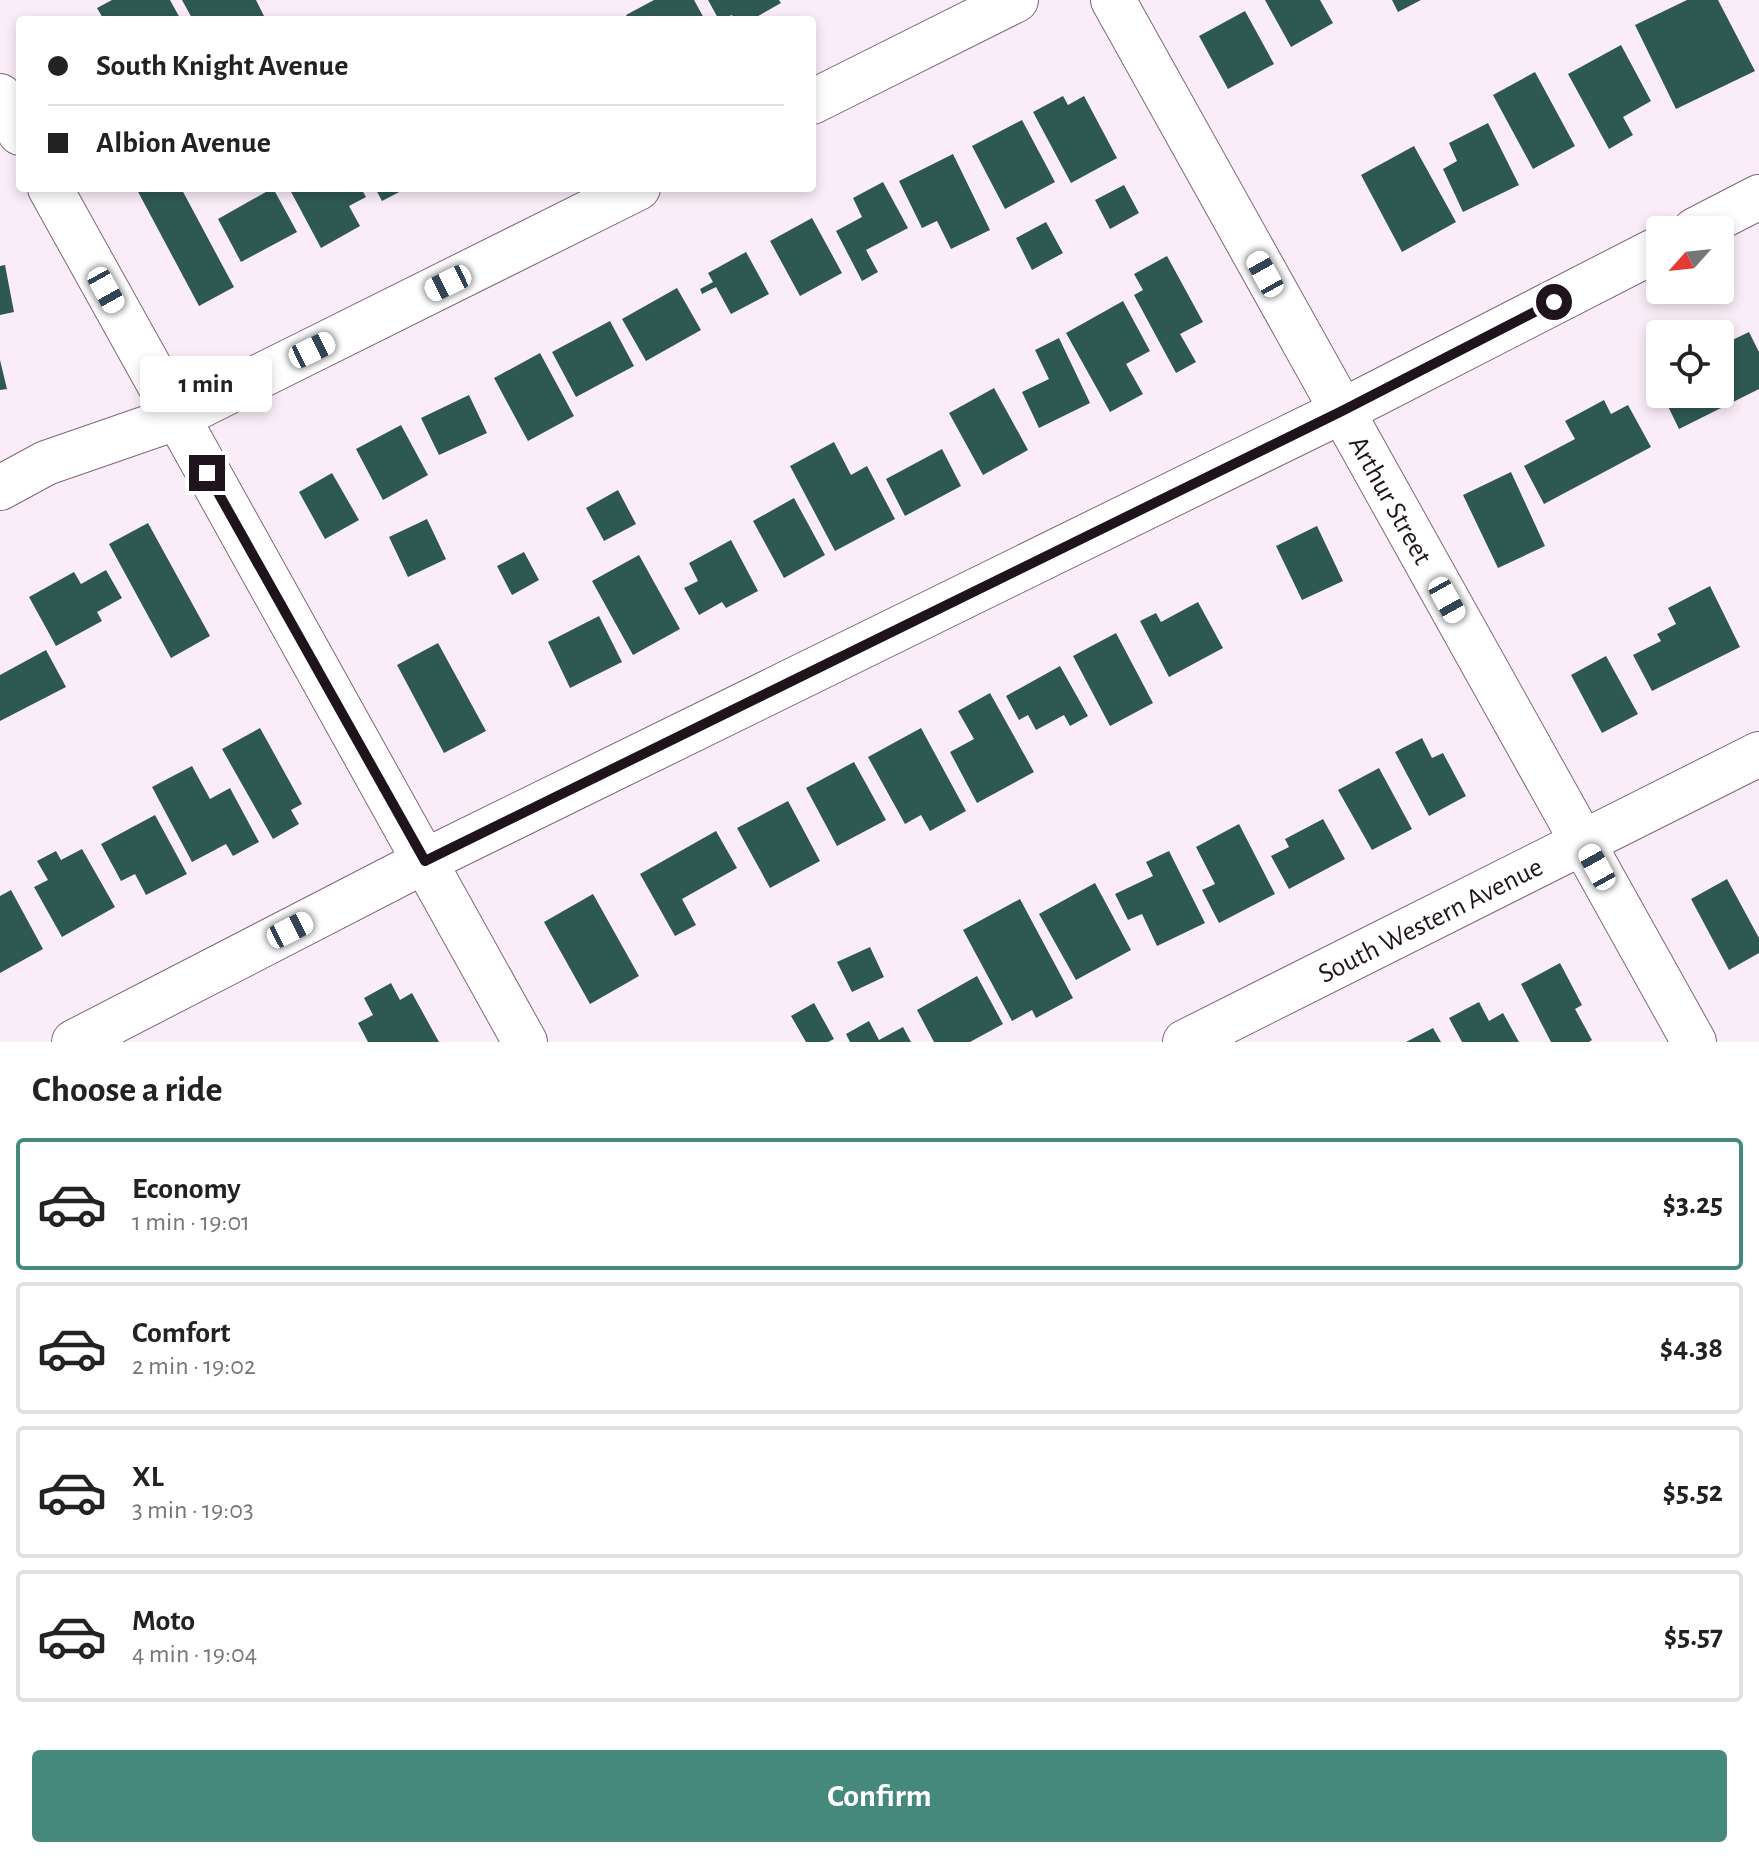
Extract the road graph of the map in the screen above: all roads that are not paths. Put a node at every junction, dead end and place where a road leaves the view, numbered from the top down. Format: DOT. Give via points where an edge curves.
graph roads {
  1 [pos="1016,0"];
  2 [pos="1113,0"];
  3 [pos="0,96"];
  4 [pos="816,100"];
  5 [pos="16,126"];
  6 [pos="52,192"];
  7 [pos="630,192"];
  8 [pos="1759,197"];
  9 [pos="1722,216"];
  10 [pos="1646,255"];
  11 [pos="1342,411"];
  12 [pos="176,418"];
  13 [pos="0,488"];
  14 [pos="1759,754"];
  15 [pos="1583,843"];
  16 [pos="425,861"];
  17 [pos="74,1042"];
  18 [pos="525,1042"];
  19 [pos="1185,1042"];
  20 [pos="1694,1042"];
  1 -- 4 [label="street"];
  2 -- 11 [label="street, Arthur Street"];
  3 -- 5 [label="street"];
  6 -- 12 [label="street"];
  7 -- 12 [label="street"];
  8 -- 9 [label="street"];
  10 -- 11 [label="street"];
  11 -- 15 [label="street, Arthur Street"];
  11 -- 16 [label="street"];
  12 -- 13 [label="street" via="46,463"];
  12 -- 16 [label="street"];
  14 -- 15 [label="street, South Western Avenue"];
  15 -- 19 [label="street, South Western Avenue"];
  15 -- 20 [label="street, Arthur Street"];
  16 -- 17 [label="street"];
  16 -- 18 [label="street"];
}
